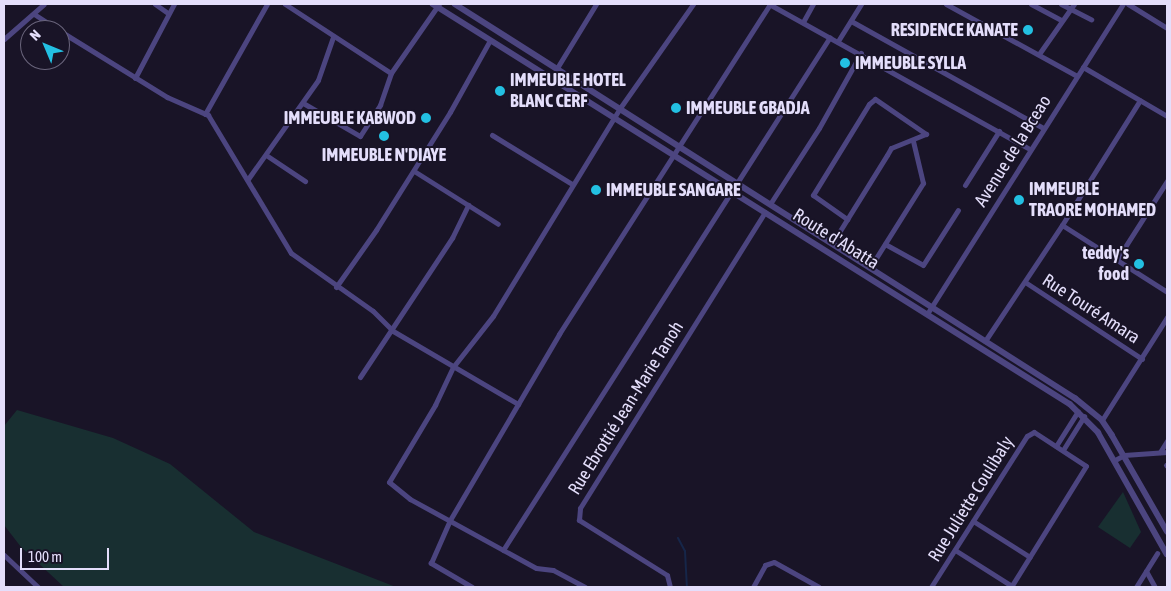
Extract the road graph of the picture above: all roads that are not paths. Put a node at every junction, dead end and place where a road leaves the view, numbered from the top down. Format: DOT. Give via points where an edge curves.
graph roads {
  1 [pos="44,4"];
  2 [pos="155,4"];
  3 [pos="174,4"];
  4 [pos="267,4"];
  5 [pos="285,4"];
  6 [pos="455,4"];
  7 [pos="595,4"];
  8 [pos="693,4"];
  9 [pos="769,4"];
  10 [pos="813,4"];
  11 [pos="861,4"];
  12 [pos="946,4"];
  13 [pos="1030,4"];
  14 [pos="1062,4"];
  15 [pos="1074,4"];
  16 [pos="1123,4"];
  17 [pos="1128,4"];
  18 [pos="436,5"];
  19 [pos="1070,9"];
  20 [pos="168,13"];
  21 [pos="34,14"];
  22 [pos="1090,19"];
  23 [pos="43,20"];
  24 [pos="1061,20"];
  25 [pos="851,21"];
  26 [pos="803,22"];
  27 [pos="1167,28"];
  28 [pos="70,37"];
  29 [pos="333,37"];
  30 [pos="830,37"];
  31 [pos="4,39"];
  32 [pos="490,40"];
  33 [pos="838,41"];
  34 [pos="861,53"];
  35 [pos="1039,54"];
  36 [pos="1083,67"];
  37 [pos="556,68"];
  38 [pos="391,73"];
  39 [pos="1077,76"];
  40 [pos="135,78"];
  41 [pos="1140,100"];
  42 [pos="303,103"];
  43 [pos="620,108"];
  44 [pos="205,114"];
  45 [pos="1167,116"];
  46 [pos="615,117"];
  47 [pos="1043,128"];
  48 [pos="999,131"];
  49 [pos="492,135"];
  50 [pos="913,141"];
  51 [pos="681,147"];
  52 [pos="1029,149"];
  53 [pos="266,155"];
  54 [pos="675,156"];
  55 [pos="414,171"];
  56 [pos="248,179"];
  57 [pos="306,181"];
  58 [pos="1167,181"];
  59 [pos="736,182"];
  60 [pos="572,184"];
  61 [pos="965,185"];
  62 [pos="731,190"];
  63 [pos="770,204"];
  64 [pos="468,205"];
  65 [pos="958,210"];
  66 [pos="765,212"];
  67 [pos="847,219"];
  68 [pos="498,224"];
  69 [pos="1062,225"];
  70 [pos="833,242"];
  71 [pos="885,244"];
  72 [pos="1116,261"];
  73 [pos="870,266"];
  74 [pos="1025,282"];
  75 [pos="336,287"];
  76 [pos="1167,292"];
  77 [pos="931,307"];
  78 [pos="926,314"];
  79 [pos="1167,317"];
  80 [pos="393,330"];
  81 [pos="984,341"];
  82 [pos="1142,358"];
  83 [pos="453,367"];
  84 [pos="360,377"];
  85 [pos="518,404"];
  86 [pos="1078,411"];
  87 [pos="1084,416"];
  88 [pos="1102,420"];
  89 [pos="1167,441"];
  90 [pos="1056,446"];
  91 [pos="1063,450"];
  92 [pos="1160,452"];
  93 [pos="1167,452"];
  94 [pos="1124,455"];
  95 [pos="1115,460"];
  96 [pos="450,520"];
  97 [pos="973,521"];
  98 [pos="1167,531"];
  99 [pos="503,550"];
  100 [pos="955,550"];
  101 [pos="1157,553"];
  102 [pos="1167,554"];
  103 [pos="4,555"];
  104 [pos="1030,557"];
  105 [pos="1146,571"];
  106 [pos="38,587"];
  107 [pos="472,587"];
  108 [pos="585,587"];
  109 [pos="670,587"];
  110 [pos="753,587"];
  111 [pos="819,587"];
  112 [pos="931,587"];
  113 [pos="1012,587"];
  114 [pos="1136,587"];
  115 [pos="1155,587"];
  1 -- 21 [label="street"];
  2 -- 20 [label="street"];
  3 -- 20 [label="street"];
  4 -- 44 [label="street"];
  5 -- 29 [label="street"];
  6 -- 37 [label="street, Route d'Abatta"];
  7 -- 37 [label="street"];
  8 -- 43 [label="street"];
  9 -- 26 [label="street"];
  9 -- 51 [label="street"];
  10 -- 26 [label="street"];
  11 -- 25 [label="street"];
  12 -- 35 [label="street"];
  13 -- 24 [label="street"];
  14 -- 19 [label="street"];
  15 -- 19 [label="street"];
  16 -- 36 [label="street, Avenue de la Bceao"];
  17 -- 27 [label="street"];
  18 -- 32 [label="street, Route d'Abatta"];
  18 -- 38 [label="street"];
  19 -- 22 [label="street"];
  19 -- 24 [label="street"];
  20 -- 40 [label="street"];
  21 -- 23 [label="street"];
  21 -- 31 [label="street"];
  24 -- 35 [label="street"];
  25 -- 33 [label="street"];
  25 -- 47 [label="street"];
  26 -- 30 [label="street"];
  28 -- 40 [label="street"];
  29 -- 38 [label="street"];
  29 -- 42 [label="street" via="325,65"];
  30 -- 33 [label="street"];
  30 -- 59 [label="street"];
  32 -- 46 [label="street, Route d'Abatta"];
  32 -- 55 [label="street"];
  33 -- 34 [label="street"];
  34 -- 48 [label="street"];
  34 -- 63 [label="street"];
  35 -- 39 [label="street"];
  36 -- 39 [label="street, Avenue de la Bceao"];
  36 -- 41 [label="street"];
  37 -- 43 [label="street, Route d'Abatta"];
  38 -- 42 [label="street" via="380,105 360,136"];
  39 -- 47 [label="street, Avenue de la Bceao"];
  40 -- 44 [label="street" via="190,110"];
  41 -- 45 [label="street"];
  41 -- 69 [label="street"];
  42 -- 53 [label="street"];
  43 -- 46 [label="street"];
  43 -- 51 [label="street, Route d'Abatta"];
  44 -- 56 [label="street" via="217,126"];
  46 -- 54 [label="street, Route d'Abatta"];
  46 -- 60 [label="street"];
  47 -- 52 [label="street, Avenue de la Bceao"];
  48 -- 52 [label="street"];
  48 -- 61 [label="street"];
  49 -- 60 [label="street"];
  50 -- 67 [label="street" via="891,148"];
  50 -- 67 [label="street" via="925,136 924,131 875,99 869,104 813,195"];
  50 -- 71 [label="street" via="923,183"];
  51 -- 54 [label="street"];
  51 -- 59 [label="street, Route d'Abatta"];
  52 -- 77 [label="street, Avenue de la Bceao"];
  53 -- 56 [label="street"];
  53 -- 57 [label="street"];
  54 -- 62 [label="street, Route d'Abatta"];
  54 -- 85 [label="street" via="559,334"];
  55 -- 64 [label="street"];
  55 -- 75 [label="street"];
  56 -- 75 [label="street" via="291,253"];
  58 -- 72 [label="street"];
  59 -- 62 [label="street"];
  59 -- 63 [label="street, Route d'Abatta"];
  60 -- 83 [label="street" via="492,316"];
  62 -- 66 [label="street, Route d'Abatta"];
  62 -- 99 [label="street"];
  63 -- 70 [label="street, Route d'Abatta"];
  64 -- 68 [label="street"];
  64 -- 80 [label="street" via="452,238"];
  65 -- 71 [label="street" via="923,265"];
  66 -- 78 [label="street, Route d'Abatta"];
  66 -- 109 [label="street, Rue Ebrottié Jean-Marie Tanoh" via="580,508 579,520 667,575"];
  67 -- 70 [label="street"];
  69 -- 72 [label="street"];
  69 -- 74 [label="street"];
  70 -- 73 [label="street, Route d'Abatta"];
  71 -- 73 [label="street"];
  72 -- 76 [label="street"];
  73 -- 77 [label="street, Route d'Abatta"];
  74 -- 81 [label="street"];
  74 -- 82 [label="street, Rue Touré Amara"];
  75 -- 80 [label="street" via="373,311"];
  77 -- 78 [label="street, Avenue de la Bceao"];
  77 -- 81 [label="street, Route d'Abatta"];
  78 -- 86 [label="street, Route d'Abatta"];
  79 -- 82 [label="street"];
  80 -- 83 [label="street"];
  80 -- 84 [label="street"];
  81 -- 88 [label="street, Route d'Abatta" via="1058,386"];
  82 -- 88 [label="street"];
  83 -- 85 [label="street"];
  83 -- 96 [label="street" via="390,482 410,499"];
  85 -- 96 [label="street"];
  86 -- 87 [label="street, Route d'Abatta"];
  86 -- 90 [label="street"];
  87 -- 91 [label="street"];
  87 -- 95 [label="street, Route d'Abatta"];
  88 -- 94 [label="street, Route d'Abatta"];
  89 -- 92 [label="street"];
  90 -- 91 [label="street, Rue Juliette Coulibaly"];
  90 -- 97 [label="street, Rue Juliette Coulibaly" via="1030,433"];
  91 -- 104 [label="street, Rue Juliette Coulibaly" via="1084,463 1086,468"];
  92 -- 93 [label="street"];
  92 -- 94 [label="street"];
  94 -- 95 [label="street"];
  94 -- 98 [label="street, Route d'Abatta"];
  95 -- 102 [label="street, Route d'Abatta"];
  96 -- 99 [label="street"];
  96 -- 107 [label="street" via="431,563"];
  97 -- 100 [label="street, Rue Juliette Coulibaly"];
  97 -- 104 [label="street"];
  99 -- 108 [label="street" via="536,568 553,570"];
  100 -- 112 [label="street, Rue Juliette Coulibaly"];
  100 -- 113 [label="street"];
  101 -- 105 [label="street"];
  103 -- 106 [label="street"];
  104 -- 113 [label="street"];
  105 -- 114 [label="street"];
  105 -- 115 [label="street"];
  110 -- 111 [label="street" via="765,565 774,562"];
}
